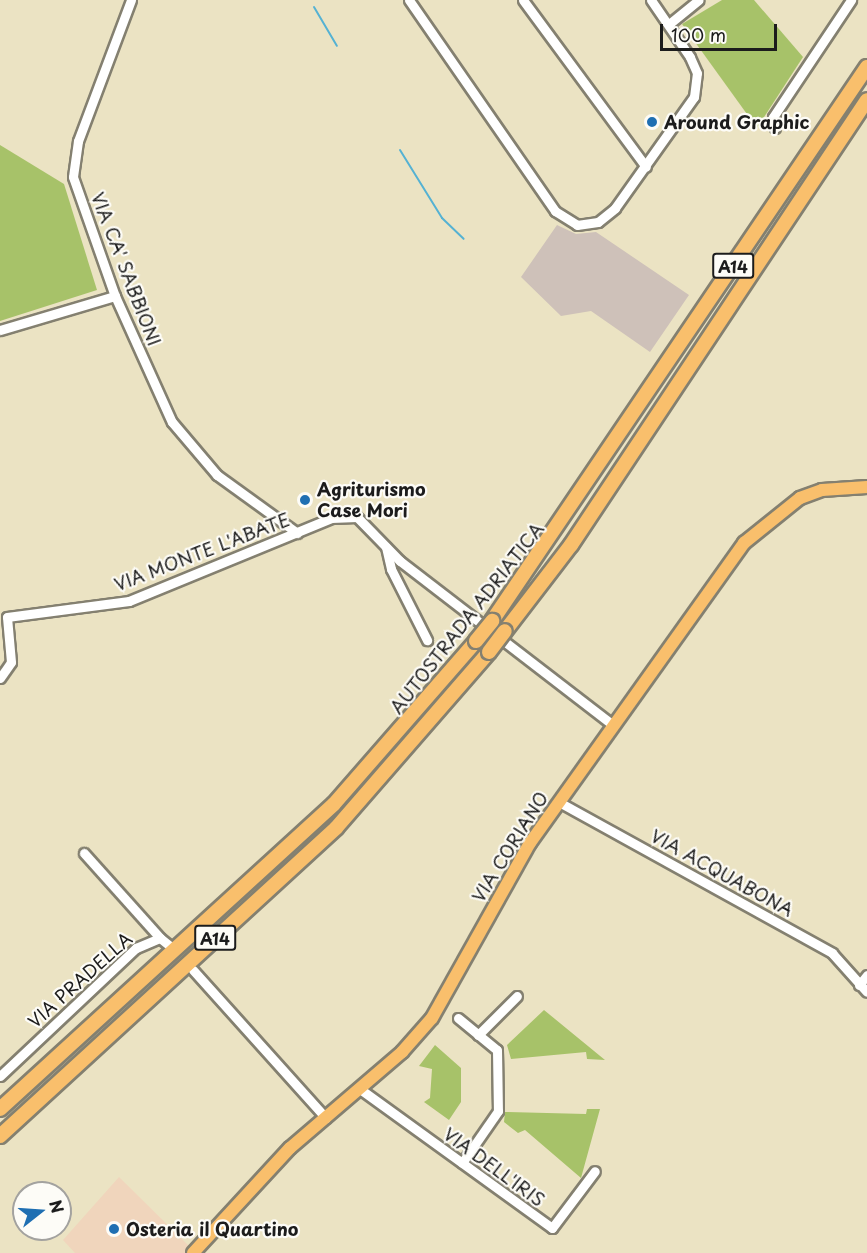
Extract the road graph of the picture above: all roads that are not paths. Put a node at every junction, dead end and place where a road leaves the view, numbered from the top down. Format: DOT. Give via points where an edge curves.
graph roads {
  1 [pos="131,0"];
  2 [pos="409,0"];
  3 [pos="522,0"];
  4 [pos="651,0"];
  5 [pos="699,0"];
  6 [pos="851,0"];
  7 [pos="669,24"];
  8 [pos="867,67"];
  9 [pos="867,100"];
  10 [pos="775,128"];
  11 [pos="645,167"];
  12 [pos="115,296"];
  13 [pos="0,330"];
  14 [pos="867,487"];
  15 [pos="297,533"];
  16 [pos="386,547"];
  17 [pos="3,618"];
  18 [pos="427,640"];
  19 [pos="0,678"];
  20 [pos="613,725"];
  21 [pos="559,802"];
  22 [pos="84,853"];
  23 [pos="160,938"];
  24 [pos="171,947"];
  25 [pos="193,970"];
  26 [pos="867,975"];
  27 [pos="859,985"];
  28 [pos="867,992"];
  29 [pos="517,996"];
  30 [pos="458,1018"];
  31 [pos="478,1035"];
  32 [pos="0,1076"];
  33 [pos="360,1089"];
  34 [pos="0,1109"];
  35 [pos="326,1118"];
  36 [pos="0,1136"];
  37 [pos="462,1163"];
  38 [pos="595,1171"];
  39 [pos="193,1253"];
  1 -- 12 [label="street, VIA CA' SABBIONI" via="72,166"];
  2 -- 11 [label="street" via="565,221 584,225 615,208"];
  3 -- 11 [label="street"];
  4 -- 7 [label="street"];
  5 -- 7 [label="street"];
  6 -- 10 [label="street" via="773,117"];
  7 -- 11 [label="street" via="690,57 696,84 687,112"];
  8 -- 34 [label="highway, AUTOSTRADA ADRIATICA / A14, bridge" via="476,641 334,804"];
  9 -- 36 [label="highway, AUTOSTRADA ADRIATICA / A14, bridge" via="571,545 489,652 336,828"];
  12 -- 13 [label="street"];
  12 -- 15 [label="street, VIA CA' SABBIONI" via="172,422 217,475"];
  14 -- 20 [label="main road, VIA CORIANO" via="822,490 800,498 762,526"];
  15 -- 16 [label="street, VIA MONTE L'ABATE" via="331,518 357,517"];
  15 -- 17 [label="street, VIA MONTE L'ABATE" via="129,601"];
  16 -- 18 [label="street, VIA MONTE L'ABATE" via="391,569"];
  16 -- 20 [label="street, VIA MONTE L'ABATE"];
  17 -- 19 [label="street, VIA MONTE L'ABATE" via="11,662"];
  20 -- 21 [label="main road, VIA CORIANO"];
  21 -- 27 [label="street, VIA ACQUABONA" via="832,954"];
  21 -- 33 [label="main road, VIA CORIANO" via="500,892 432,1018"];
  22 -- 23 [label="street, VIA PRADELLA"];
  23 -- 24 [label="street, VIA PRADELLA"];
  23 -- 32 [label="street, VIA PRADELLA" via="136,948"];
  25 -- 35 [label="street"];
  26 -- 27 [label="street"];
  27 -- 28 [label="street, VIA ACQUABONA"];
  29 -- 31 [label="street"];
  30 -- 31 [label="street"];
  31 -- 37 [label="street" via="497,1050 498,1111"];
  33 -- 35 [label="main road, VIA CORIANO"];
  33 -- 37 [label="street, VIA DELL'IRIS"];
  35 -- 39 [label="main road, VIA CORIANO" via="290,1148"];
  37 -- 38 [label="street, VIA DELL'IRIS" via="552,1228"];
}
